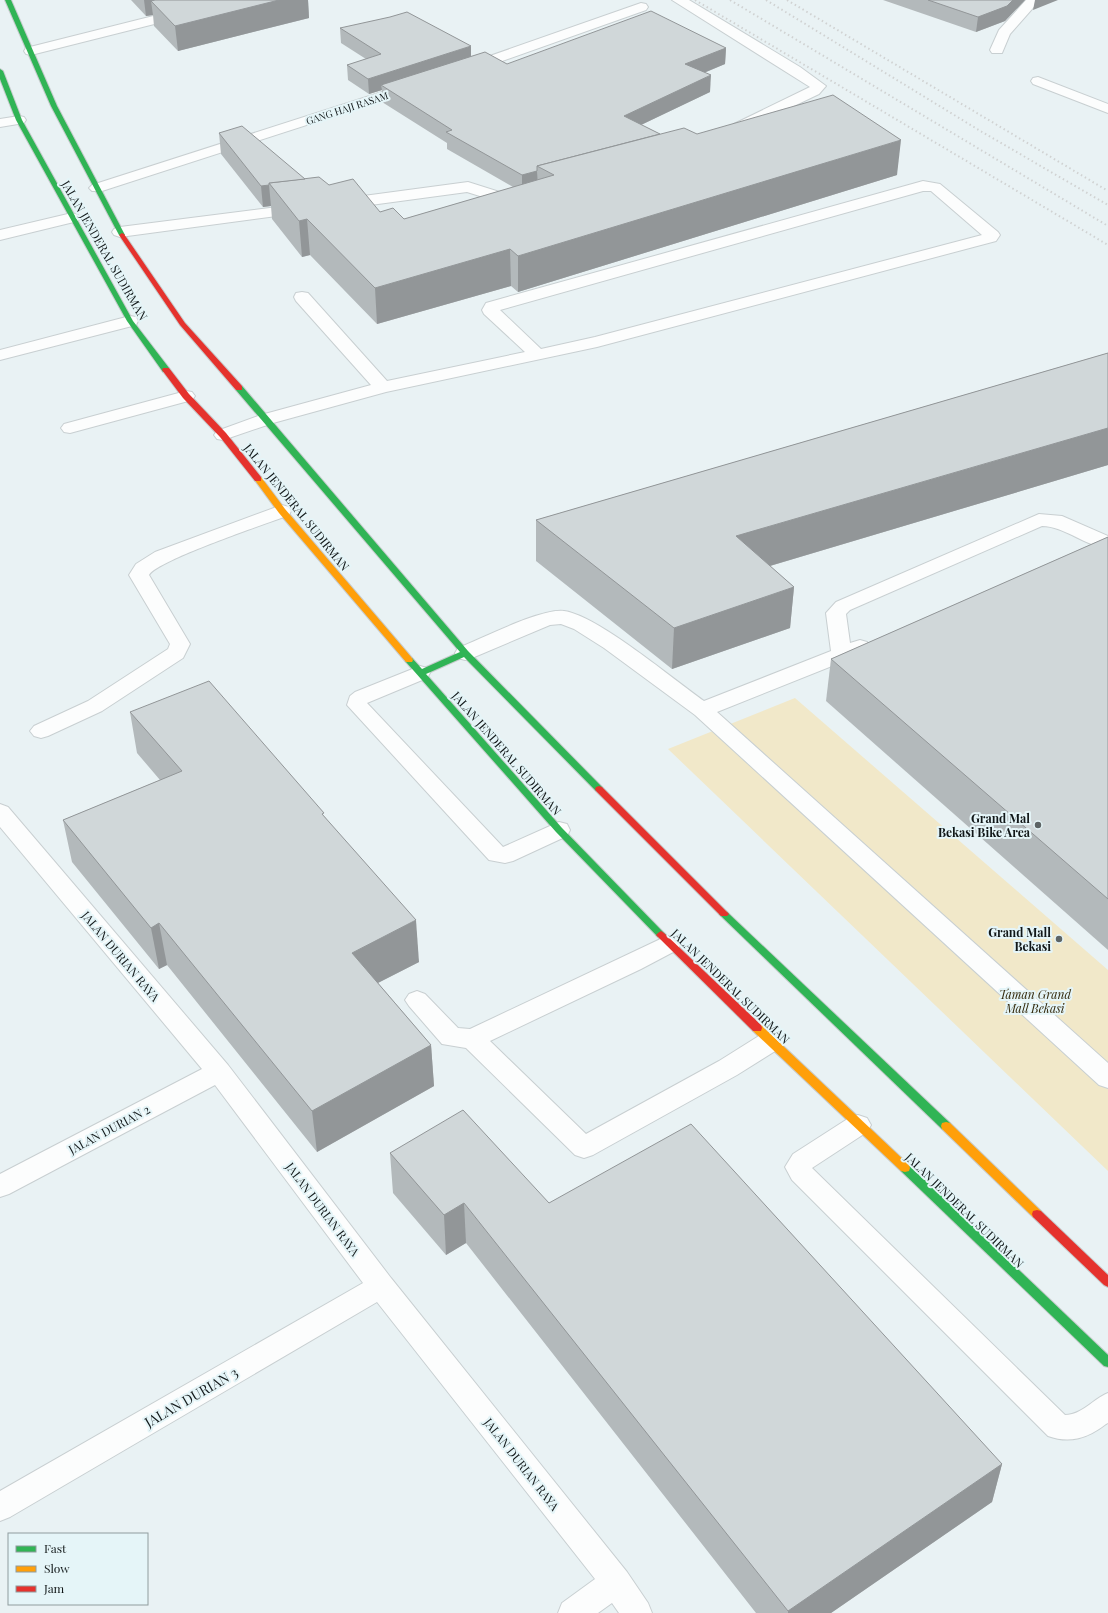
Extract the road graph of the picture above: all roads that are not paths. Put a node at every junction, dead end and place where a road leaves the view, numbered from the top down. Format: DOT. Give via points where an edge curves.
graph roads {
  1 [pos="8,0"];
  2 [pos="233,0"];
  3 [pos="679,0"];
  4 [pos="1033,0"];
  5 [pos="640,8"];
  6 [pos="997,50"];
  7 [pos="31,51"];
  8 [pos="0,71"];
  9 [pos="454,72"];
  10 [pos="1038,81"];
  11 [pos="425,82"];
  12 [pos="1108,109"];
  13 [pos="17,116"];
  14 [pos="0,123"];
  15 [pos="723,135"];
  16 [pos="97,188"];
  17 [pos="534,195"];
  18 [pos="72,218"];
  19 [pos="120,232"];
  20 [pos="0,236"];
  21 [pos="302,297"];
  22 [pos="130,321"];
  23 [pos="0,355"];
  24 [pos="538,355"];
  25 [pos="383,386"];
  26 [pos="186,396"];
  27 [pos="267,420"];
  28 [pos="70,428"];
  29 [pos="223,435"];
  30 [pos="282,511"];
  31 [pos="1107,542"];
  32 [pos="1084,552"];
  33 [pos="878,639"];
  34 [pos="465,653"];
  35 [pos="842,655"];
  36 [pos="420,673"];
  37 [pos="702,710"];
  38 [pos="41,731"];
  39 [pos="0,812"];
  40 [pos="559,830"];
  41 [pos="670,944"];
  42 [pos="417,1000"];
  43 [pos="472,1039"];
  44 [pos="771,1041"];
  45 [pos="218,1072"];
  46 [pos="1108,1078"];
  47 [pos="858,1125"];
  48 [pos="0,1186"];
  49 [pos="1108,1282"];
  50 [pos="381,1286"];
  51 [pos="1108,1362"];
  52 [pos="1108,1406"];
  53 [pos="0,1507"];
  54 [pos="616,1582"];
  55 [pos="573,1613"];
  56 [pos="637,1613"];
  1 -- 7 [label="highway, JALAN JENDERAL SUDIRMAN"];
  2 -- 7 [label="street"];
  3 -- 15 [label="street" via="819,86 814,91"];
  4 -- 6 [label="street" via="1004,33"];
  5 -- 9 [label="street"];
  7 -- 16 [label="highway, JALAN JENDERAL SUDIRMAN" via="54,106"];
  8 -- 13 [label="highway, JALAN JENDERAL SUDIRMAN"];
  10 -- 12 [label="street"];
  11 -- 16 [label="street, GANG HAJI RASAM"];
  13 -- 14 [label="street"];
  13 -- 18 [label="highway, JALAN JENDERAL SUDIRMAN"];
  16 -- 19 [label="highway, JALAN JENDERAL SUDIRMAN"];
  17 -- 19 [label="street" via="512,201 468,187"];
  18 -- 20 [label="street"];
  18 -- 22 [label="highway, JALAN JENDERAL SUDIRMAN"];
  19 -- 27 [label="highway, JALAN JENDERAL SUDIRMAN" via="182,324"];
  21 -- 25 [label="street"];
  22 -- 23 [label="street"];
  22 -- 26 [label="highway, JALAN JENDERAL SUDIRMAN"];
  24 -- 24 [label="street" via="490,310 492,307 923,186 935,187 992,235 990,238 597,342"];
  24 -- 25 [label="street"];
  25 -- 27 [label="street"];
  26 -- 28 [label="street"];
  26 -- 29 [label="highway, JALAN JENDERAL SUDIRMAN"];
  27 -- 29 [label="street"];
  27 -- 34 [label="highway, JALAN JENDERAL SUDIRMAN"];
  29 -- 30 [label="highway, JALAN JENDERAL SUDIRMAN"];
  30 -- 36 [label="highway, JALAN JENDERAL SUDIRMAN"];
  30 -- 38 [label="street" via="162,556 143,568 139,575 180,644 176,654 95,706"];
  31 -- 32 [label="street"];
  31 -- 35 [label="street" via="1055,520 1039,520 843,606 836,613"];
  33 -- 35 [label="street"];
  34 -- 36 [label="highway"];
  34 -- 37 [label="street" via="546,619 563,617 581,624 611,643"];
  34 -- 49 [label="highway, JALAN JENDERAL SUDIRMAN" via="664,856"];
  35 -- 37 [label="street"];
  36 -- 40 [label="highway, JALAN JENDERAL SUDIRMAN"];
  36 -- 40 [label="street" via="362,697 357,701 357,705 497,854 505,855"];
  37 -- 46 [label="street"];
  39 -- 45 [label="street, JALAN DURIAN RAYA"];
  40 -- 41 [label="highway, JALAN JENDERAL SUDIRMAN"];
  41 -- 43 [label="street"];
  41 -- 44 [label="highway, JALAN JENDERAL SUDIRMAN"];
  42 -- 43 [label="street" via="451,1036"];
  43 -- 44 [label="street" via="584,1148 728,1068"];
  44 -- 47 [label="highway, JALAN JENDERAL SUDIRMAN"];
  45 -- 48 [label="street, JALAN DURIAN 2"];
  45 -- 50 [label="street, JALAN DURIAN RAYA"];
  47 -- 51 [label="highway, JALAN JENDERAL SUDIRMAN"];
  47 -- 52 [label="street" via="802,1161 798,1167 800,1173 1058,1427 1069,1430 1083,1425"];
  50 -- 53 [label="street, JALAN DURIAN 3"];
  50 -- 54 [label="street, JALAN DURIAN RAYA"];
  54 -- 55 [label="street"];
  54 -- 56 [label="street, JALAN DURIAN RAYA"];
}
